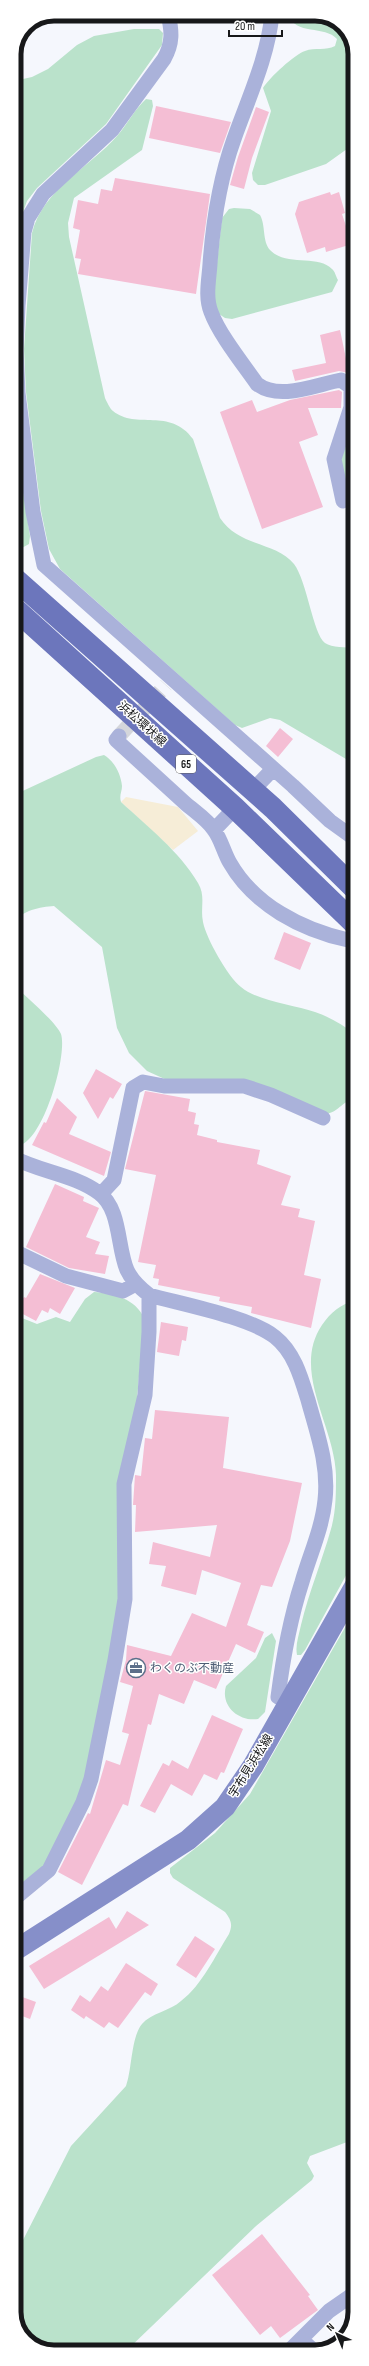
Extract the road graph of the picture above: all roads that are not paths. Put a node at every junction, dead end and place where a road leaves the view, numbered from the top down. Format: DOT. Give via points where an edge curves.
graph roads {
  1 [pos="169,21"];
  2 [pos="270,21"];
  3 [pos="21,269"];
  4 [pos="348,385"];
  5 [pos="348,416"];
  6 [pos="21,419"];
  7 [pos="343,501"];
  8 [pos="21,584"];
  9 [pos="21,614"];
  10 [pos="119,736"];
  11 [pos="273,769"];
  12 [pos="253,790"];
  13 [pos="235,808"];
  14 [pos="214,830"];
  15 [pos="348,834"];
  16 [pos="348,882"];
  17 [pos="348,928"];
  18 [pos="348,932"];
  19 [pos="323,1118"];
  20 [pos="21,1161"];
  21 [pos="101,1194"];
  22 [pos="21,1254"];
  23 [pos="136,1284"];
  24 [pos="149,1296"];
  25 [pos="348,1598"];
  26 [pos="289,1703"];
  27 [pos="21,1893"];
  28 [pos="21,1947"];
  29 [pos="348,2298"];
  30 [pos="296,2345"];
  1 -- 3 [label="street" via="172,36 170,48 164,59 112,130 43,194 28,218 24,232"];
  2 -- 4 [label="street" via="260,64 225,172 211,252 207,300 218,325 257,384 265,390 284,391 340,380"];
  5 -- 7 [label="street" via="334,459"];
  6 -- 11 [label="street" via="33,512 44,565 169,682"];
  8 -- 12 [label="main road, 浜松環状線 / 65"];
  9 -- 13 [label="main road, 浜松環状線 / 65"];
  10 -- 14 [label="street" via="116,740"];
  11 -- 12 [label="street"];
  11 -- 15 [label="street"];
  12 -- 16 [label="main road, 浜松環状線 / 65"];
  13 -- 14 [label="street"];
  13 -- 17 [label="main road, 浜松環状線 / 65"];
  14 -- 18 [label="street" via="241,881 274,910 322,932"];
  19 -- 21 [label="street" via="244,1086 164,1086 143,1082 134,1088 114,1180"];
  20 -- 21 [label="street" via="85,1185"];
  21 -- 23 [label="street" via="111,1208 127,1270"];
  22 -- 23 [label="street" via="66,1276 124,1291"];
  23 -- 24 [label="street"];
  24 -- 26 [label="street" via="254,1324 275,1337 291,1354 301,1376 322,1448 325,1500 321,1526 302,1582 283,1655 278,1697"];
  24 -- 27 [label="street" via="150,1332 146,1395 124,1484 125,1599 91,1779 83,1802 49,1870"];
  25 -- 26 [label="main road, 宇布見浜松線"];
  26 -- 28 [label="main road, 宇布見浜松線" via="240,1787 207,1824 175,1848"];
  29 -- 30 [label="street" via="329,2311"];
}
